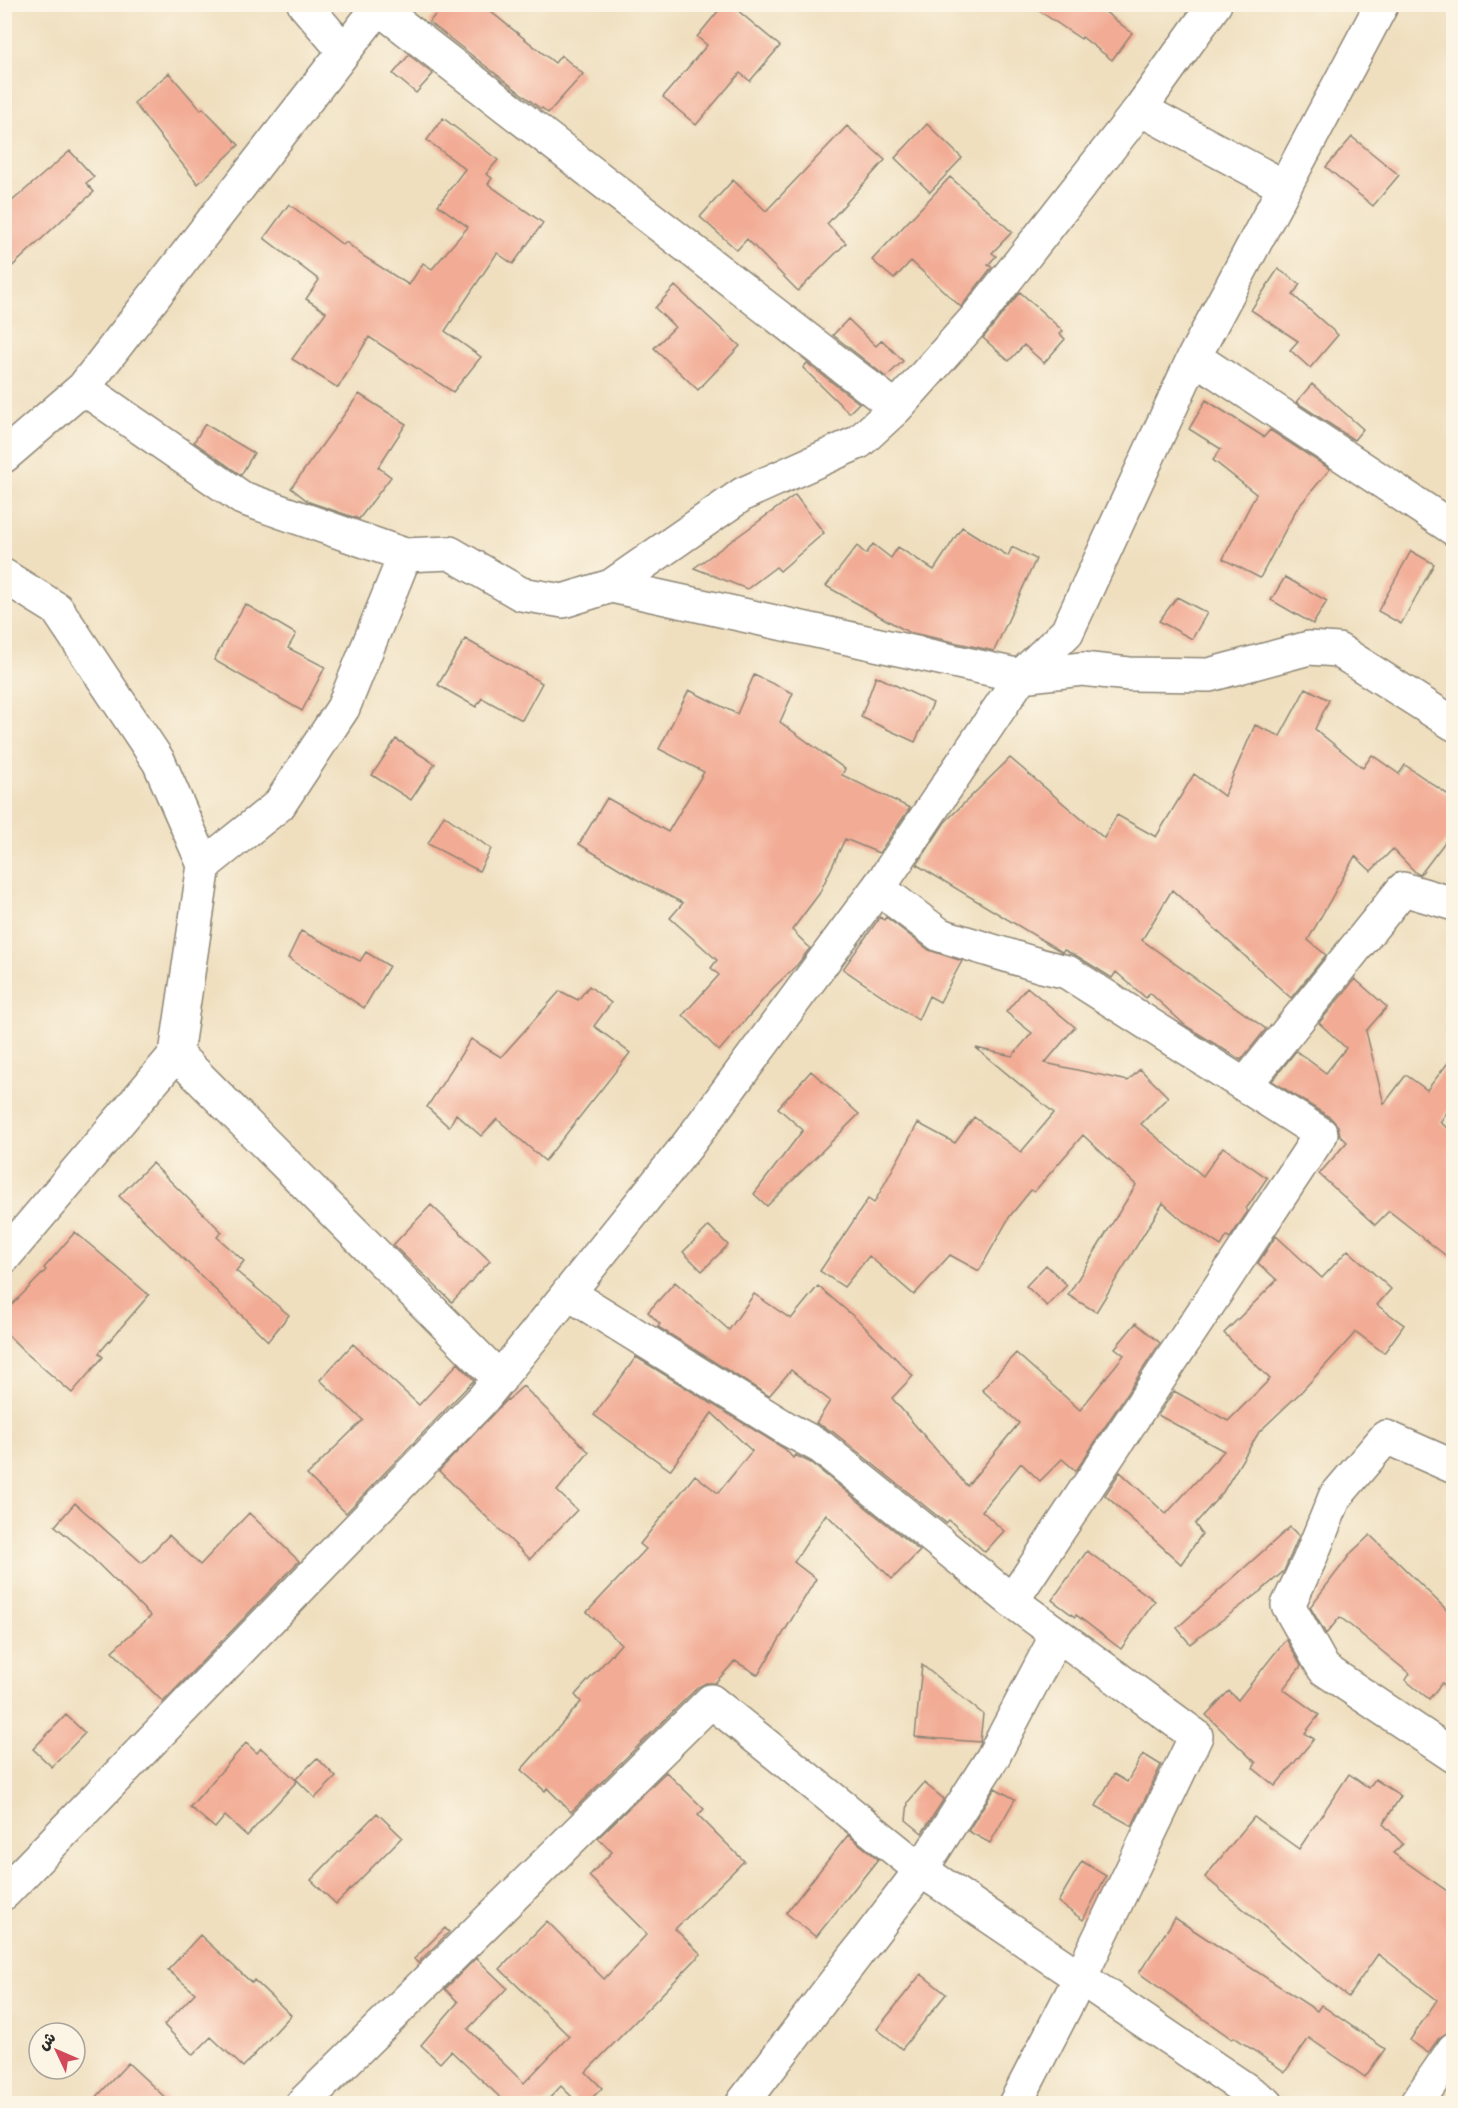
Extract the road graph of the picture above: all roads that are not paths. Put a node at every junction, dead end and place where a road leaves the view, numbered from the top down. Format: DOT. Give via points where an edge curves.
graph roads {
  1 [pos="304,4"];
  2 [pos="1215,4"];
  3 [pos="1382,4"];
  4 [pos="380,6"];
  5 [pos="344,51"];
  6 [pos="1140,109"];
  7 [pos="1283,186"];
  8 [pos="1194,357"];
  9 [pos="83,388"];
  10 [pos="896,408"];
  11 [pos="4,456"];
  12 [pos="1454,529"];
  13 [pos="405,555"];
  14 [pos="4,576"];
  15 [pos="611,586"];
  16 [pos="1021,676"];
  17 [pos="1454,724"];
  18 [pos="204,865"];
  19 [pos="878,888"];
  20 [pos="1454,904"];
  21 [pos="176,1054"];
  22 [pos="1245,1085"];
  23 [pos="4,1257"];
  24 [pos="568,1293"];
  25 [pos="500,1379"];
  26 [pos="1454,1467"];
  27 [pos="1012,1602"];
  28 [pos="1058,1635"];
  29 [pos="1454,1756"];
  30 [pos="921,1870"];
  31 [pos="4,1893"];
  32 [pos="1080,1978"];
  33 [pos="1454,2049"];
  34 [pos="302,2103"];
  35 [pos="742,2103"];
  36 [pos="1015,2103"];
  37 [pos="1268,2103"];
  38 [pos="1416,2103"];
  1 -- 5 [label="street"];
  2 -- 6 [label="street"];
  3 -- 7 [label="street"];
  4 -- 5 [label="street"];
  4 -- 10 [label="street"];
  5 -- 9 [label="street"];
  6 -- 7 [label="street"];
  6 -- 10 [label="street" via="976,318"];
  7 -- 8 [label="street"];
  8 -- 12 [label="street"];
  8 -- 16 [label="street" via="1067,632"];
  9 -- 11 [label="street"];
  9 -- 13 [label="street" via="242,498"];
  10 -- 15 [label="street" via="859,442 743,494"];
  13 -- 15 [label="street" via="450,553 521,594 563,601"];
  13 -- 18 [label="street" via="343,708 279,805"];
  14 -- 18 [label="street" via="57,609 159,762"];
  15 -- 16 [label="street"];
  16 -- 17 [label="street" via="1082,669 1209,675 1309,648 1338,650"];
  16 -- 19 [label="street"];
  18 -- 21 [label="street"];
  19 -- 22 [label="street" via="940,935 1067,972"];
  19 -- 24 [label="street" via="686,1147"];
  20 -- 22 [label="street" via="1403,889"];
  21 -- 23 [label="street"];
  21 -- 25 [label="street"];
  22 -- 27 [label="street" via="1322,1134"];
  24 -- 25 [label="street"];
  24 -- 27 [label="street" via="821,1447"];
  25 -- 31 [label="street"];
  26 -- 29 [label="street" via="1386,1437 1335,1497 1288,1605 1324,1669"];
  27 -- 28 [label="street"];
  28 -- 30 [label="street" via="993,1757"];
  28 -- 32 [label="street" via="1196,1736"];
  30 -- 32 [label="street"];
  30 -- 34 [label="street" via="711,1701"];
  30 -- 35 [label="street"];
  32 -- 36 [label="street"];
  32 -- 37 [label="street"];
  33 -- 38 [label="street"];
}
